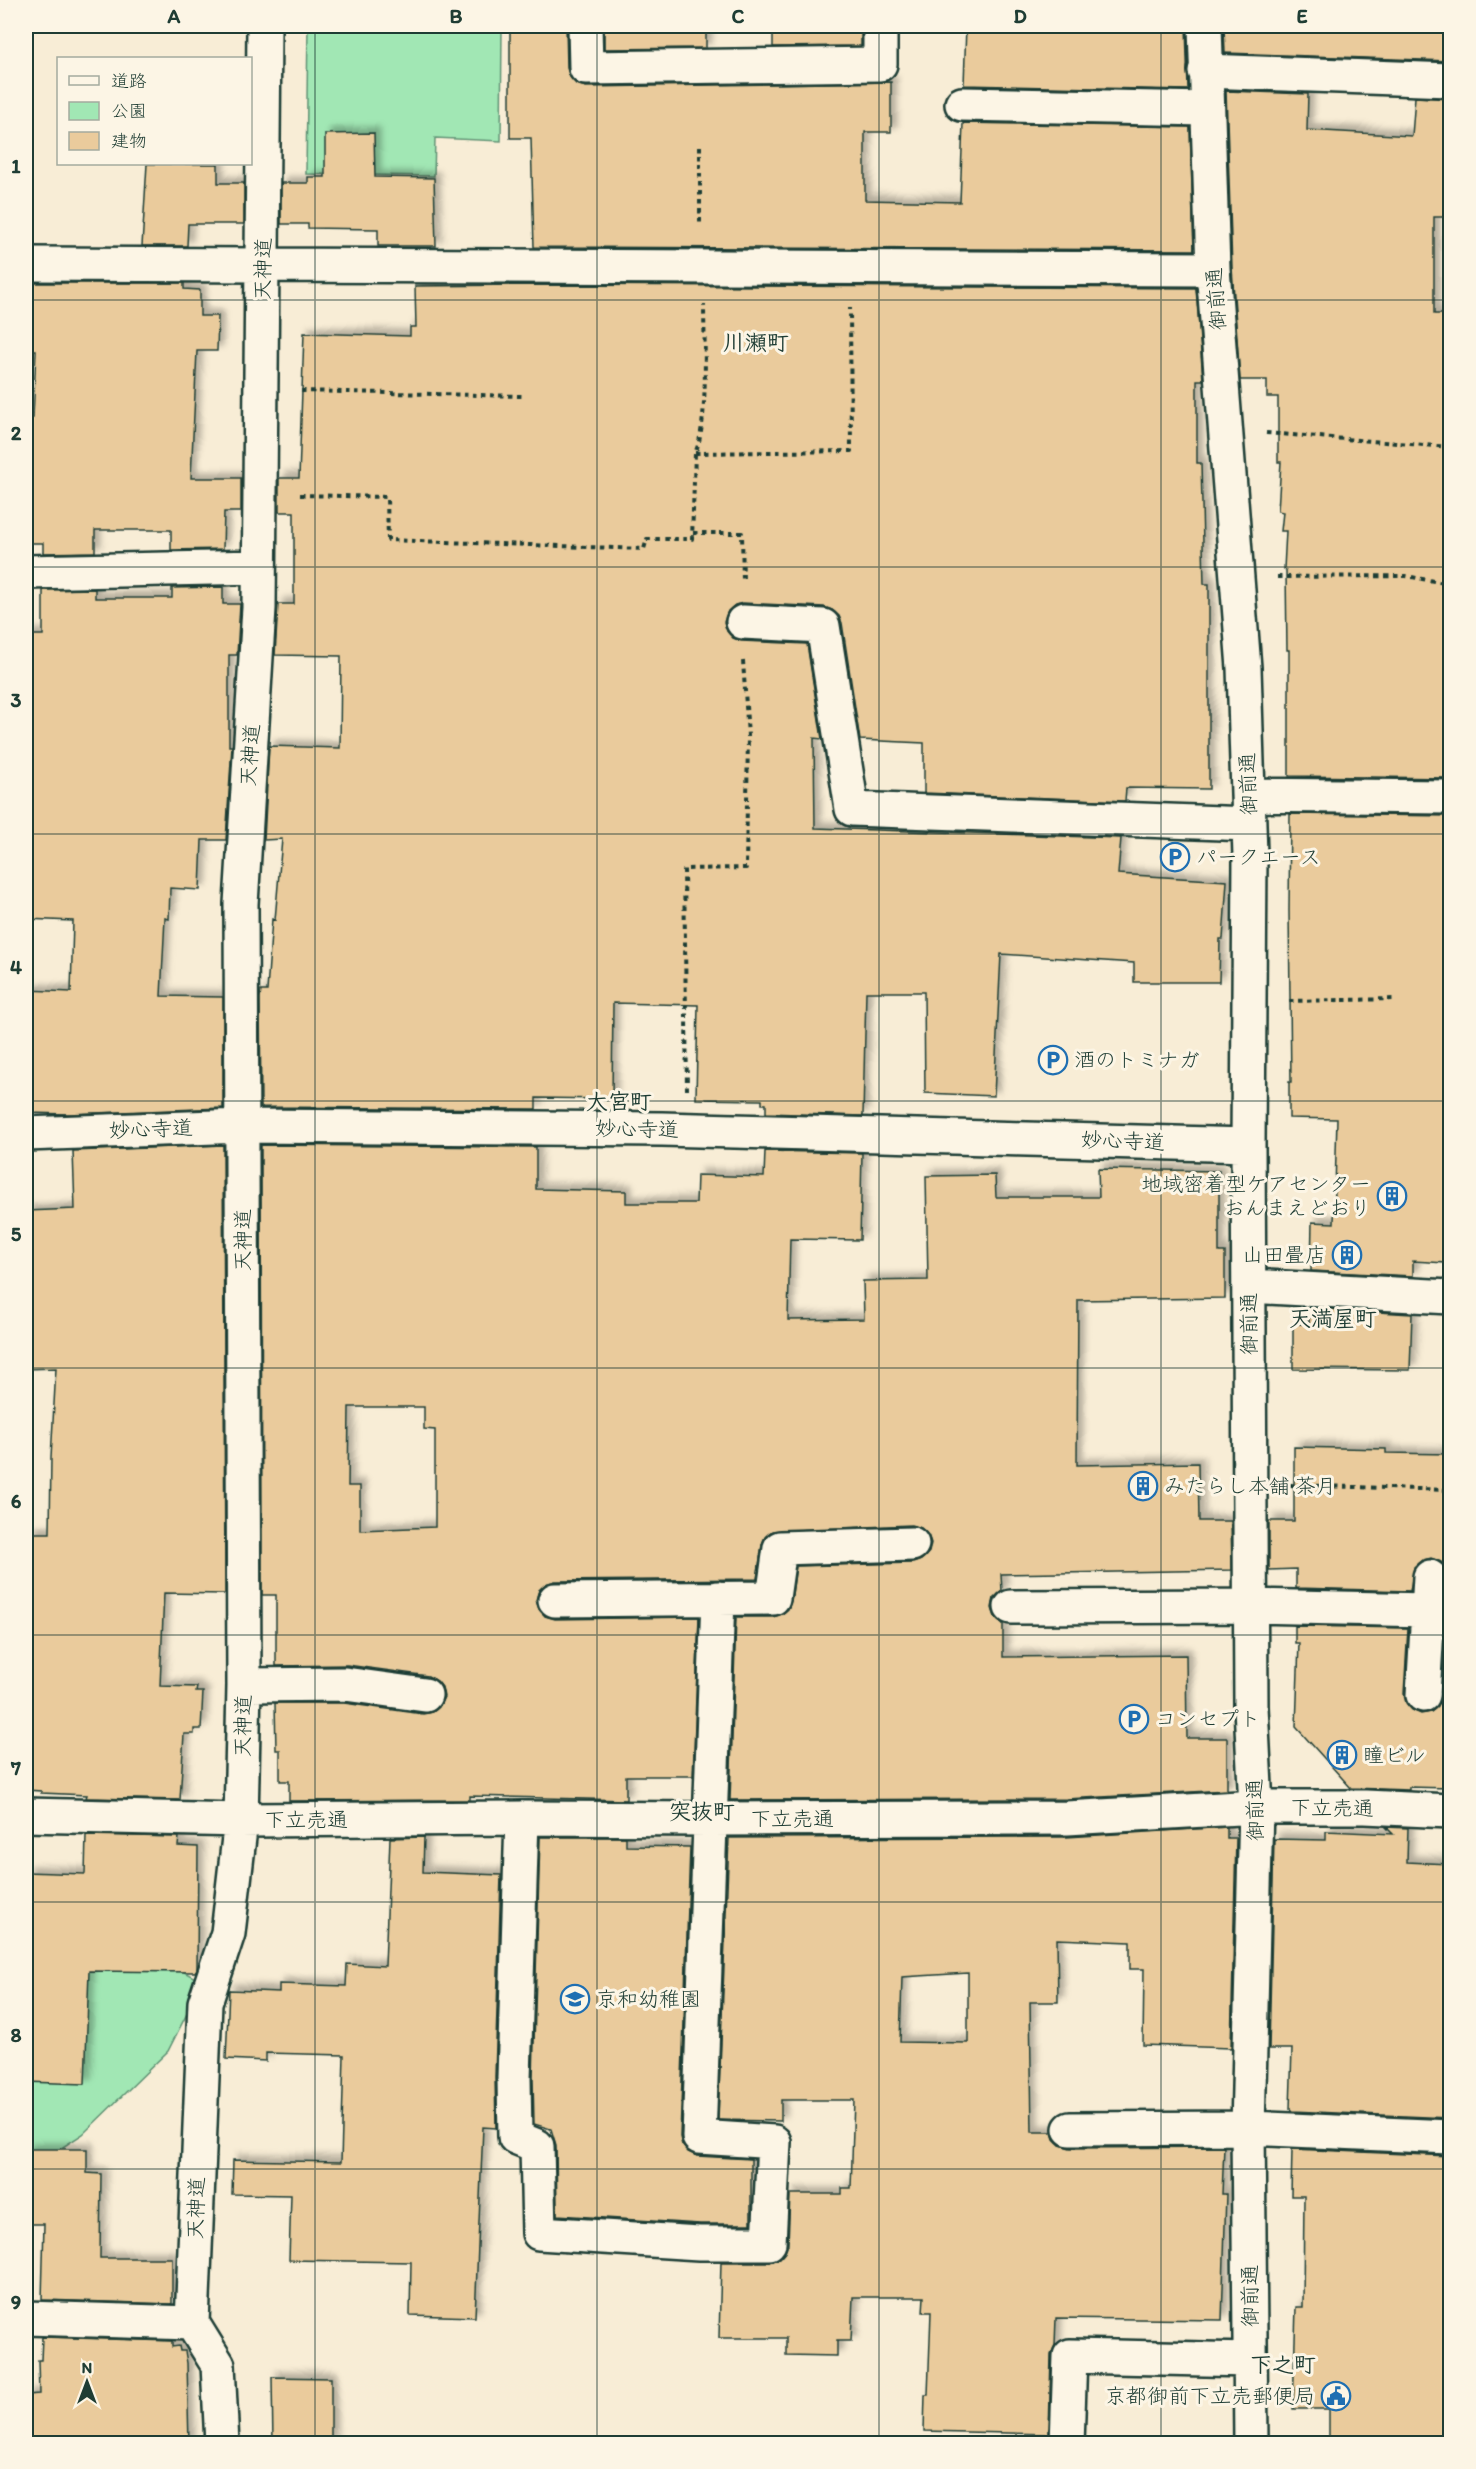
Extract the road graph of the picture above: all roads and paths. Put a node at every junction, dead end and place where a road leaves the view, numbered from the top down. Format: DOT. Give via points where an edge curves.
graph roads {
  1 [pos="264,26"];
  2 [pos="585,26"];
  3 [pos="880,26"];
  4 [pos="1205,26"];
  5 [pos="1205,71"];
  6 [pos="1450,80"];
  7 [pos="962,104"];
  8 [pos="1207,109"];
  9 [pos="700,146"];
  10 [pos="26,264"];
  11 [pos="263,266"];
  12 [pos="703,267"];
  13 [pos="850,268"];
  14 [pos="1213,268"];
  15 [pos="262,390"];
  16 [pos="522,396"];
  17 [pos="1226,430"];
  18 [pos="1450,447"];
  19 [pos="695,453"];
  20 [pos="261,495"];
  21 [pos="693,533"];
  22 [pos="259,567"];
  23 [pos="26,572"];
  24 [pos="1238,581"];
  25 [pos="1450,584"];
  26 [pos="743,622"];
  27 [pos="1450,797"];
  28 [pos="1248,810"];
  29 [pos="1395,999"];
  30 [pos="1249,1002"];
  31 [pos="242,1126"];
  32 [pos="688,1130"];
  33 [pos="26,1134"];
  34 [pos="1248,1145"];
  35 [pos="1249,1286"];
  36 [pos="1450,1297"];
  37 [pos="1250,1484"];
  38 [pos="1450,1490"];
  39 [pos="912,1544"];
  40 [pos="1430,1577"];
  41 [pos="718,1598"];
  42 [pos="555,1600"];
  43 [pos="1011,1606"];
  44 [pos="1251,1606"];
  45 [pos="1427,1610"];
  46 [pos="244,1685"];
  47 [pos="425,1695"];
  48 [pos="1424,1695"];
  49 [pos="1256,1807"];
  50 [pos="1450,1811"];
  51 [pos="26,1815"];
  52 [pos="522,1818"];
  53 [pos="709,1819"];
  54 [pos="241,1820"];
  55 [pos="1248,2128"];
  56 [pos="1070,2129"];
  57 [pos="1450,2137"];
  58 [pos="26,2318"];
  59 [pos="192,2323"];
  60 [pos="1250,2360"];
  61 [pos="222,2444"];
  62 [pos="1067,2444"];
  63 [pos="1251,2444"];
  1 -- 11 [label="street, 天神道"];
  2 -- 3 [label="street" via="586,68 880,64"];
  4 -- 5 [label="street, 御前通"];
  5 -- 6 [label="street"];
  5 -- 8 [label="street, 御前通"];
  7 -- 8 [label="street"];
  8 -- 14 [label="street, 御前通"];
  9 -- 12 [label="path"];
  10 -- 11 [label="street"];
  11 -- 12 [label="street"];
  11 -- 15 [label="street, 天神道"];
  12 -- 13 [label="street"];
  12 -- 19 [label="path" via="703,413"];
  13 -- 14 [label="street"];
  13 -- 19 [label="path" via="851,451"];
  14 -- 17 [label="street, 御前通"];
  15 -- 16 [label="path"];
  15 -- 20 [label="street, 天神道"];
  17 -- 18 [label="path"];
  17 -- 24 [label="street, 御前通"];
  19 -- 21 [label="path"];
  20 -- 21 [label="path" via="387,497 388,540 644,549 647,539 692,539"];
  20 -- 22 [label="street, 天神道"];
  21 -- 26 [label="path" via="742,533"];
  22 -- 23 [label="street"];
  22 -- 31 [label="street, 天神道" via="241,904"];
  24 -- 25 [label="path" via="1291,575 1394,576"];
  24 -- 28 [label="street, 御前通"];
  26 -- 28 [label="street" via="823,626 852,809"];
  26 -- 32 [label="path" via="748,735 746,868 684,869"];
  27 -- 28 [label="street"];
  28 -- 30 [label="street, 御前通"];
  29 -- 30 [label="path"];
  30 -- 34 [label="street, 御前通"];
  31 -- 32 [label="street, 妙心寺道"];
  31 -- 33 [label="street, 妙心寺道"];
  31 -- 46 [label="street, 天神道"];
  32 -- 34 [label="street, 妙心寺道"];
  34 -- 35 [label="street, 御前通"];
  35 -- 36 [label="street"];
  35 -- 37 [label="street, 御前通"];
  37 -- 38 [label="path"];
  37 -- 44 [label="street, 御前通"];
  39 -- 41 [label="street" via="780,1548 773,1598"];
  40 -- 45 [label="street"];
  41 -- 42 [label="street"];
  41 -- 53 [label="street"];
  43 -- 44 [label="street"];
  44 -- 45 [label="street"];
  44 -- 49 [label="street, 御前通"];
  45 -- 48 [label="street"];
  46 -- 47 [label="street" via="345,1684"];
  46 -- 54 [label="street, 天神道"];
  49 -- 50 [label="street, 下立売通"];
  49 -- 53 [label="street, 下立売通" via="1067,1818"];
  49 -- 55 [label="street, 御前通"];
  51 -- 54 [label="street, 下立売通"];
  52 -- 53 [label="street, 下立売通"];
  52 -- 53 [label="street" via="515,2137 537,2146 539,2233 699,2243 769,2243 774,2142 699,2137"];
  52 -- 54 [label="street, 下立売通"];
  54 -- 59 [label="street, 天神道" via="228,1933 205,2003"];
  55 -- 56 [label="street"];
  55 -- 57 [label="street"];
  55 -- 60 [label="street, 御前通"];
  58 -- 59 [label="street"];
  59 -- 61 [label="street" via="218,2365"];
  60 -- 62 [label="street" via="1070,2356"];
  60 -- 63 [label="street, 御前通"];
}
